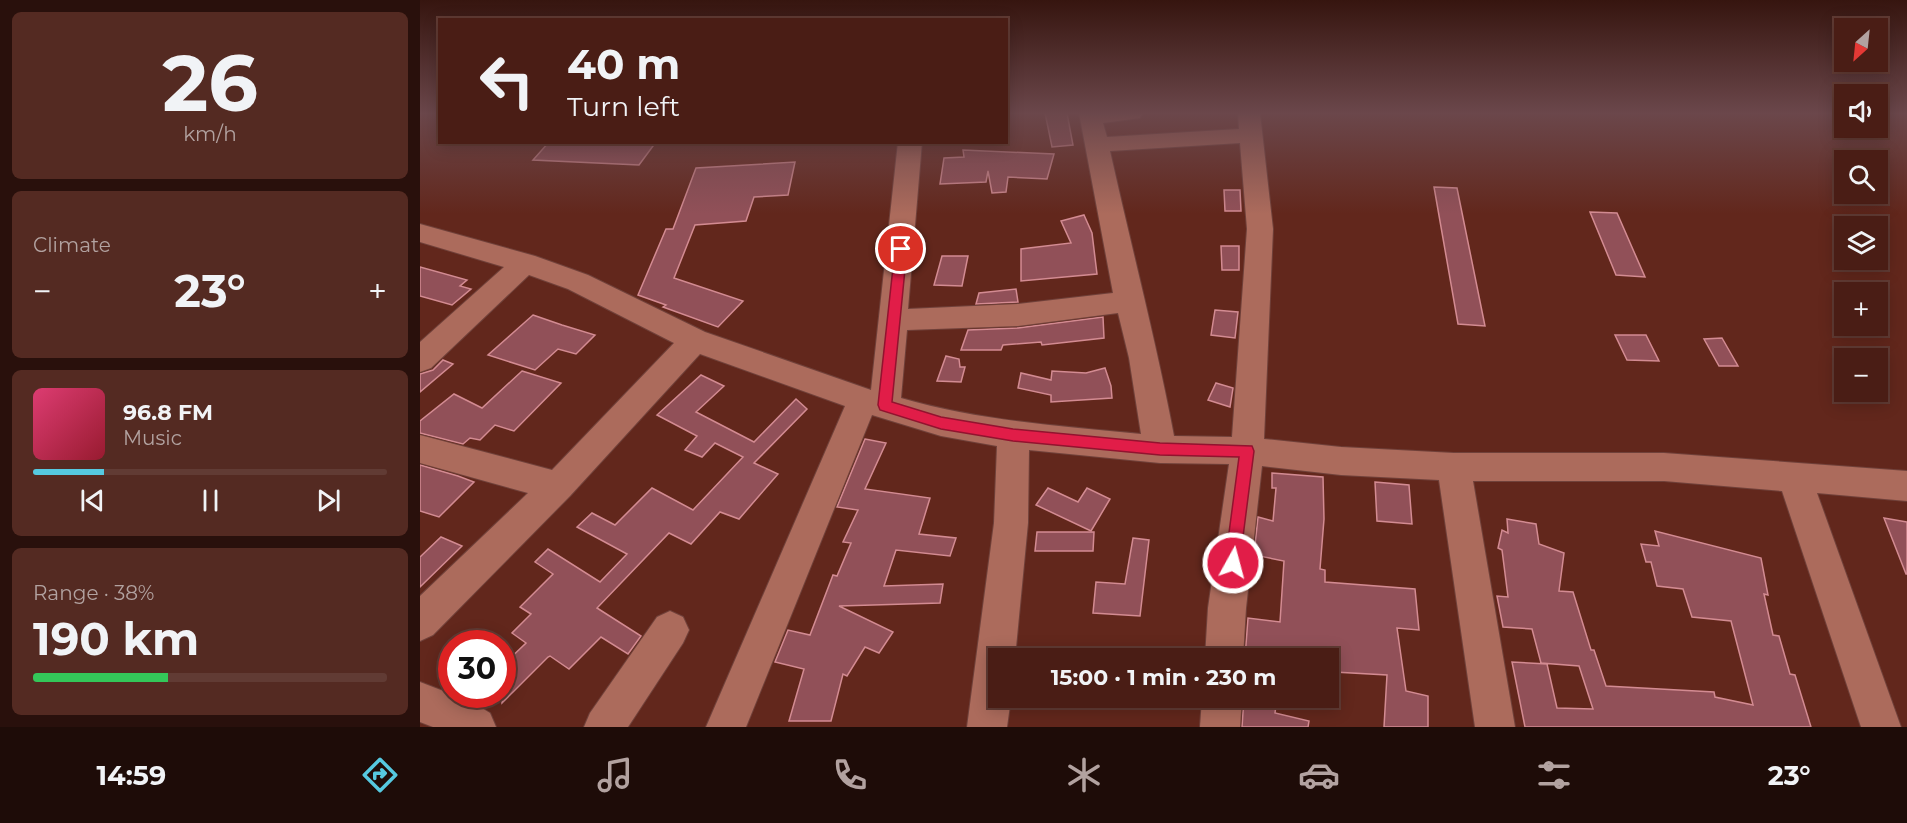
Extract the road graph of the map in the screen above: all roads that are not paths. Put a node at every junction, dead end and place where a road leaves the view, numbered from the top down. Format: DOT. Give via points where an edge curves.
graph roads {
  1 [pos="910,147"];
  2 [pos="1097,147"];
  3 [pos="1252,147"];
  4 [pos="420,233"];
  5 [pos="525,263"];
  6 [pos="1129,301"];
  7 [pos="893,320"];
  8 [pos="695,340"];
  9 [pos="420,360"];
  10 [pos="874,403"];
  11 [pos="1013,435"];
  12 [pos="1160,449"];
  13 [pos="420,450"];
  14 [pos="1247,451"];
  15 [pos="1454,467"];
  16 [pos="1794,477"];
  17 [pos="558,486"];
  18 [pos="1907,486"];
  19 [pos="427,605"];
  20 [pos="670,630"];
  21 [pos="1225,648"];
  22 [pos="420,702"];
  23 [pos="1221,708"];
  24 [pos="476,727"];
  25 [pos="604,727"];
  26 [pos="726,727"];
  27 [pos="987,727"];
  28 [pos="1220,727"];
  29 [pos="1495,727"];
  30 [pos="1881,727"];
  1 -- 7 [label="street"];
  2 -- 6 [label="street"];
  3 -- 14 [label="street" via="1260,229"];
  4 -- 5 [label="street"];
  5 -- 8 [label="street" via="578,282"];
  5 -- 9 [label="street"];
  6 -- 7 [label="street" via="1018,315"];
  6 -- 12 [label="street"];
  7 -- 10 [label="street"];
  8 -- 10 [label="street"];
  8 -- 17 [label="street"];
  10 -- 11 [label="street" via="941,423"];
  10 -- 26 [label="street"];
  11 -- 12 [label="street"];
  11 -- 27 [label="street" via="1011,523"];
  12 -- 14 [label="street"];
  13 -- 17 [label="street"];
  14 -- 15 [label="street"];
  14 -- 21 [label="street"];
  15 -- 16 [label="street" via="1664,467"];
  15 -- 29 [label="street"];
  16 -- 18 [label="street"];
  16 -- 30 [label="street"];
  17 -- 19 [label="street"];
  20 -- 25 [label="street"];
  22 -- 24 [label="street"];
  23 -- 28 [label="street"];
}
